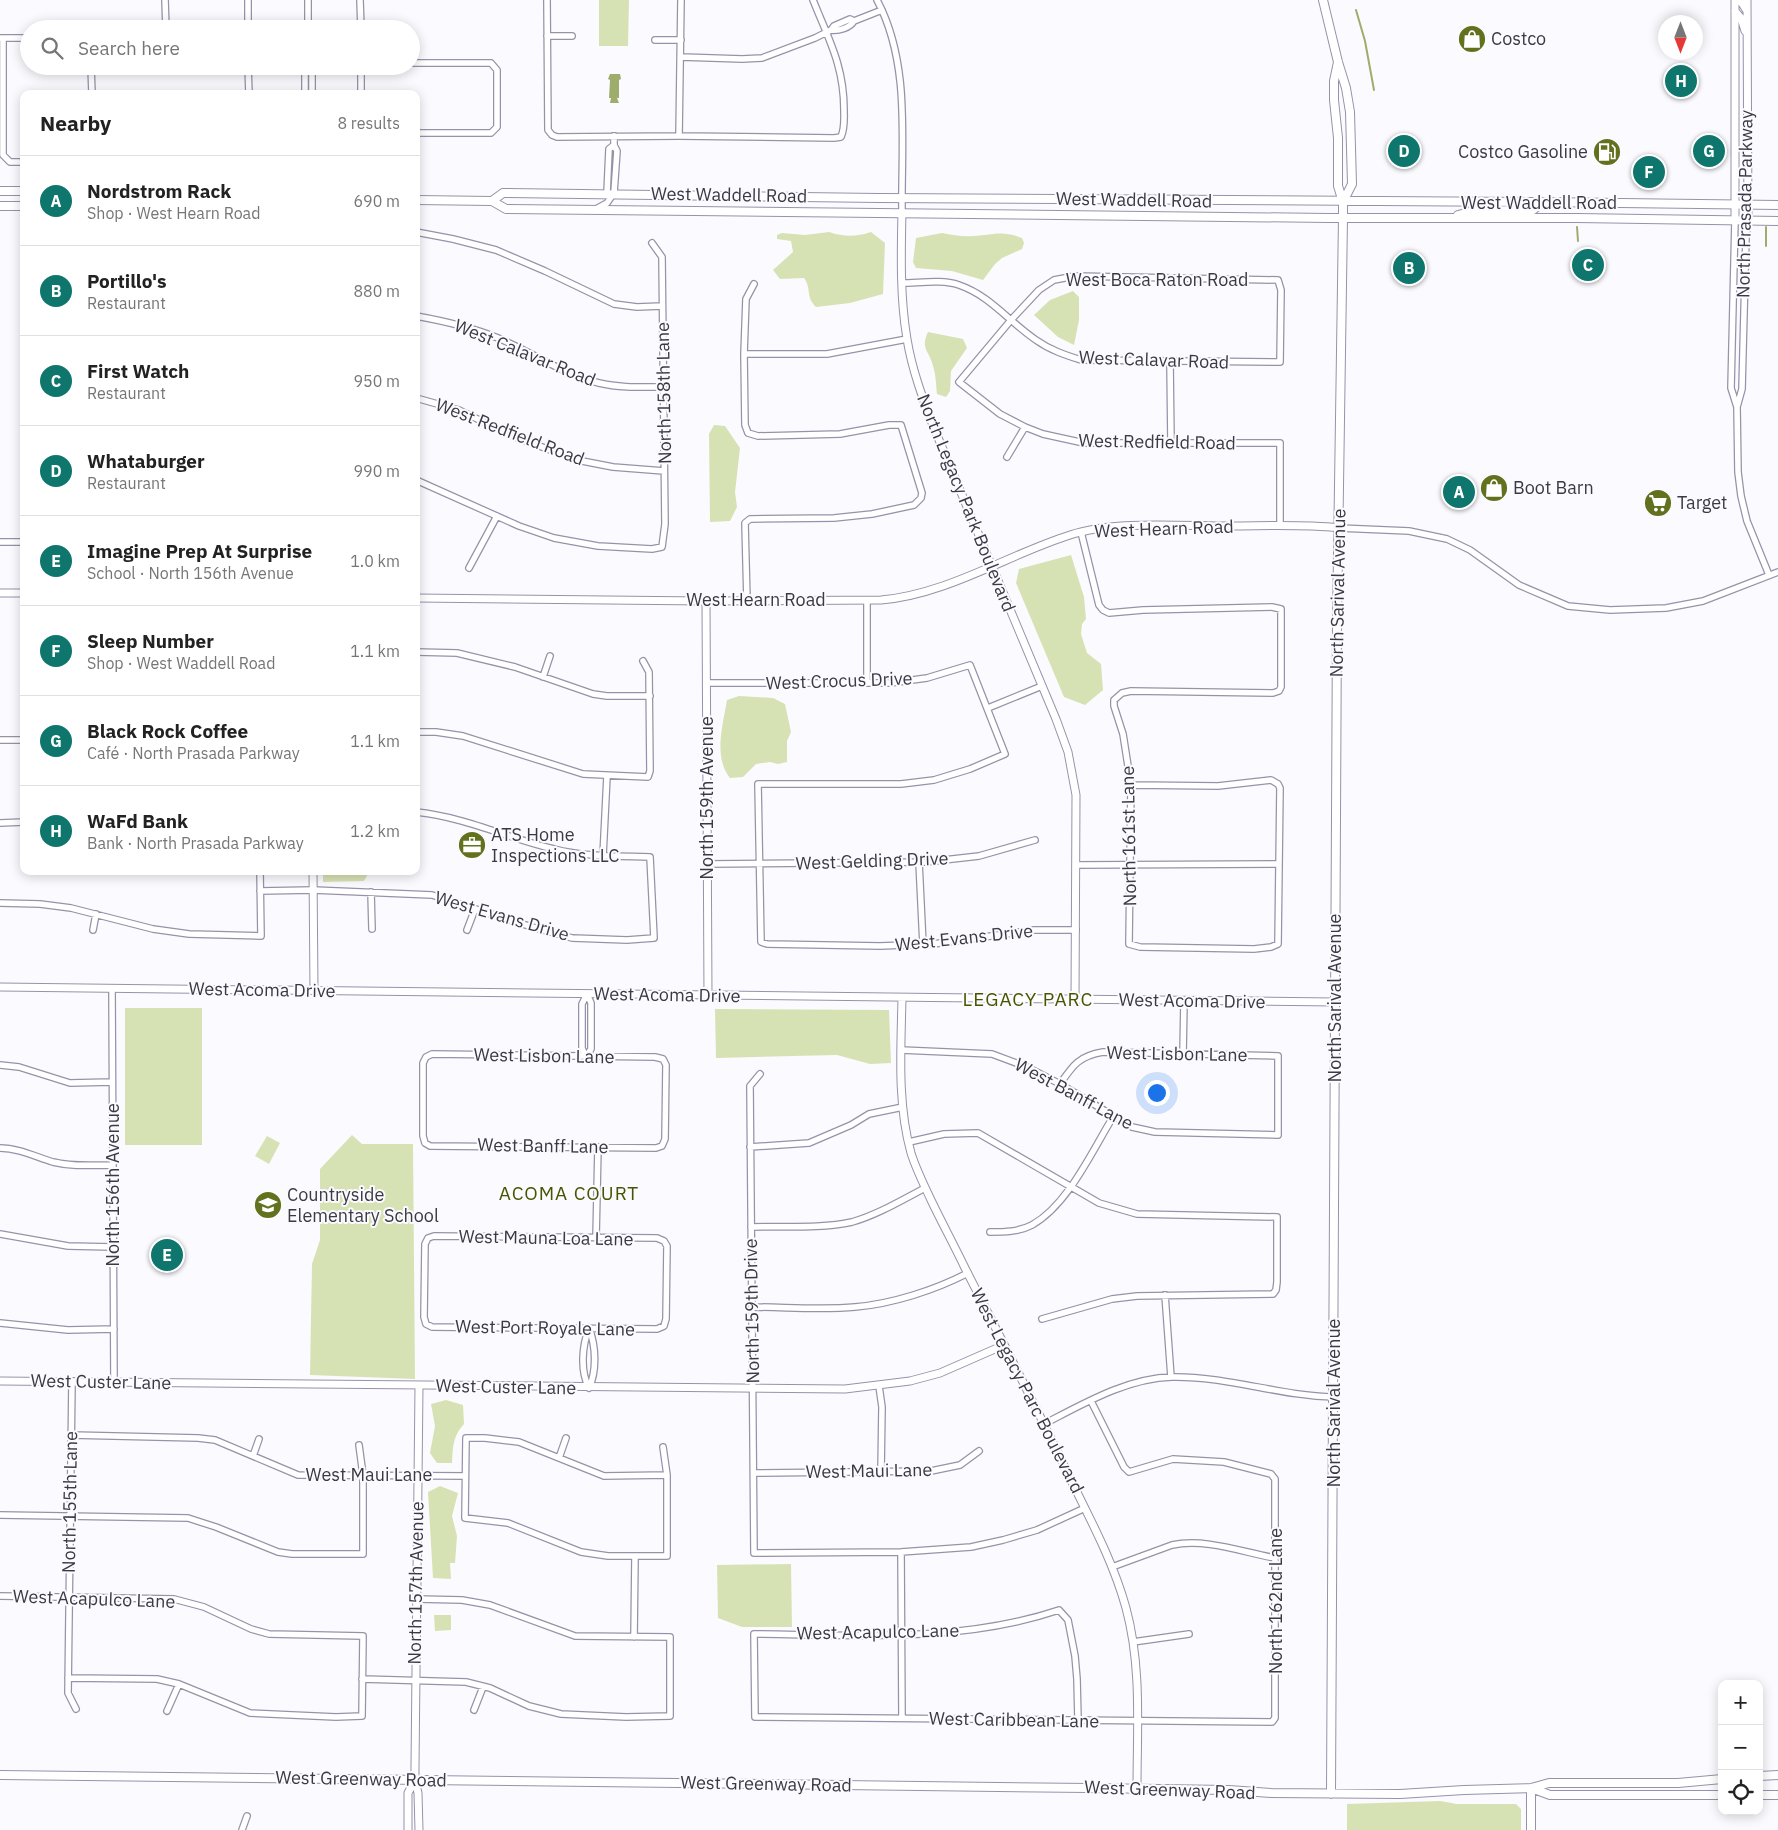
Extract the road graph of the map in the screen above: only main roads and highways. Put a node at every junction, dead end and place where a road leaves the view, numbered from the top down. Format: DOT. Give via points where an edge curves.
graph roads {
  1 [pos="1325,1"];
  2 [pos="1338,62"];
  3 [pos="0,191"];
  4 [pos="20,191"];
  5 [pos="420,200"];
  6 [pos="492,201"];
  7 [pos="1343,202"];
  8 [pos="1542,202"];
  9 [pos="1778,205"];
  10 [pos="0,206"];
  11 [pos="20,206"];
  12 [pos="1343,217"];
  13 [pos="1447,218"];
  14 [pos="1778,221"];
  15 [pos="0,1775"];
  16 [pos="1778,1775"];
  17 [pos="1763,1776"];
  18 [pos="1718,1779"];
  19 [pos="1531,1788"];
  20 [pos="1331,1794"];
  21 [pos="1718,1795"];
  22 [pos="1763,1795"];
  23 [pos="1778,1795"];
  24 [pos="1531,1830"];
  1 -- 2 [label="main road, North Sarival Avenue"];
  2 -- 7 [label="main road, North Sarival Avenue" via="1334,100 1338,186"];
  2 -- 7 [label="main road, North Sarival Avenue" via="1350,110 1352,154 1352,184"];
  3 -- 4 [label="main road"];
  5 -- 6 [label="main road, West Waddell Road"];
  6 -- 7 [label="main road, West Waddell Road" via="503,193 611,193"];
  6 -- 12 [label="main road, West Waddell Road" via="506,209"];
  7 -- 8 [label="main road, West Waddell Road"];
  7 -- 12 [label="main road, North Sarival Avenue"];
  8 -- 9 [label="main road, West Waddell Road"];
  8 -- 13 [label="main road" via="1533,210 1473,210"];
  10 -- 11 [label="main road"];
  12 -- 13 [label="main road, West Waddell Road"];
  12 -- 20 [label="main road, North Sarival Avenue"];
  13 -- 14 [label="main road, West Waddell Road"];
  15 -- 20 [label="main road, West Greenway Road"];
  16 -- 17 [label="main road"];
  18 -- 19 [label="main road, West Greenway Road" via="1678,1783 1549,1783"];
  19 -- 20 [label="main road, West Greenway Road"];
  19 -- 21 [label="main road, West Greenway Road" via="1550,1795"];
  19 -- 24 [label="main road"];
  22 -- 23 [label="main road"];
}
